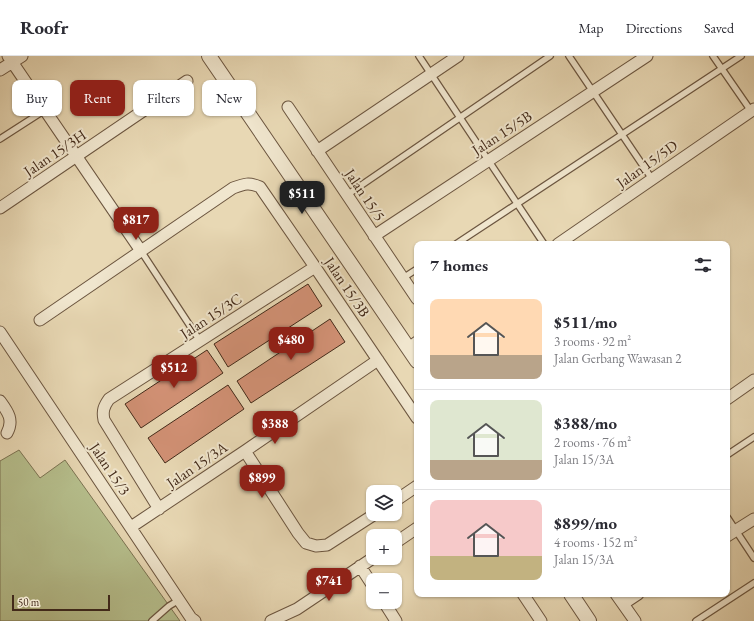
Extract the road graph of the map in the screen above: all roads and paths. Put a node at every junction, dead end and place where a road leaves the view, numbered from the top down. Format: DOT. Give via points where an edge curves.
graph roads {
  1 [pos="22,56"];
  2 [pos="209,56"];
  3 [pos="419,56"];
  4 [pos="458,56"];
  5 [pos="550,56"];
  6 [pos="569,56"];
  7 [pos="646,56"];
  8 [pos="713,56"];
  9 [pos="741,56"];
  10 [pos="10,59"];
  11 [pos="721,69"];
  12 [pos="0,70"];
  13 [pos="431,74"];
  14 [pos="24,80"];
  15 [pos="593,92"];
  16 [pos="288,107"];
  17 [pos="752,110"];
  18 [pos="36,116"];
  19 [pos="49,116"];
  20 [pos="135,116"];
  21 [pos="460,118"];
  22 [pos="622,134"];
  23 [pos="0,139"];
  24 [pos="317,152"];
  25 [pos="76,156"];
  26 [pos="489,160"];
  27 [pos="652,179"];
  28 [pos="347,195"];
  29 [pos="517,203"];
  30 [pos="0,208"];
  31 [pos="374,236"];
  32 [pos="460,241"];
  33 [pos="542,241"];
  34 [pos="562,241"];
  35 [pos="141,251"];
  36 [pos="315,267"];
  37 [pos="414,271"];
  38 [pos="403,278"];
  39 [pos="414,294"];
  40 [pos="40,320"];
  41 [pos="0,332"];
  42 [pos="200,341"];
  43 [pos="413,345"];
  44 [pos="378,360"];
  45 [pos="754,380"];
  46 [pos="730,397"];
  47 [pos="0,401"];
  48 [pos="414,414"];
  49 [pos="3,435"];
  50 [pos="754,437"];
  51 [pos="245,451"];
  52 [pos="730,453"];
  53 [pos="414,488"];
  54 [pos="402,496"];
  55 [pos="159,509"];
  56 [pos="754,519"];
  57 [pos="366,520"];
  58 [pos="131,527"];
  59 [pos="414,530"];
  60 [pos="731,533"];
  61 [pos="402,538"];
  62 [pos="754,558"];
  63 [pos="366,562"];
  64 [pos="360,566"];
  65 [pos="366,575"];
  66 [pos="754,583"];
  67 [pos="525,597"];
  68 [pos="573,597"];
  69 [pos="618,597"];
  70 [pos="634,597"];
  71 [pos="179,600"];
  72 [pos="623,604"];
  73 [pos="388,609"];
  74 [pos="152,621"];
  75 [pos="195,621"];
  76 [pos="271,621"];
  77 [pos="396,621"];
  78 [pos="541,621"];
  79 [pos="590,621"];
  80 [pos="635,621"];
  81 [pos="696,621"];
  1 -- 10 [label="street"];
  2 -- 43 [label="street"];
  3 -- 13 [label="lane"];
  4 -- 13 [label="street"];
  5 -- 21 [label="lane"];
  6 -- 15 [label="lane"];
  7 -- 15 [label="street, Jalan 15/5B"];
  8 -- 11 [label="lane"];
  9 -- 11 [label="lane"];
  10 -- 12 [label="street"];
  10 -- 14 [label="street"];
  11 -- 17 [label="lane"];
  11 -- 22 [label="lane"];
  13 -- 21 [label="lane"];
  13 -- 24 [label="street"];
  15 -- 22 [label="lane"];
  15 -- 26 [label="street, Jalan 15/5B"];
  16 -- 24 [label="street, Jalan 15/5"];
  17 -- 27 [label="street, Jalan 15/5D"];
  18 -- 23 [label="lane"];
  19 -- 25 [label="street"];
  20 -- 25 [label="street, Jalan 15/3H"];
  21 -- 26 [label="lane"];
  21 -- 28 [label="lane"];
  22 -- 27 [label="lane"];
  22 -- 29 [label="lane"];
  24 -- 28 [label="street, Jalan 15/5"];
  25 -- 30 [label="street, Jalan 15/3H"];
  25 -- 35 [label="street"];
  26 -- 29 [label="lane"];
  26 -- 31 [label="street, Jalan 15/5B"];
  27 -- 34 [label="street, Jalan 15/5D"];
  28 -- 31 [label="street, Jalan 15/5"];
  29 -- 32 [label="lane"];
  29 -- 33 [label="lane"];
  31 -- 38 [label="street, Jalan 15/5"];
  35 -- 36 [label="street, Jalan 15/3B" via="233,188 253,184 260,187"];
  35 -- 40 [label="street"];
  35 -- 42 [label="lane"];
  36 -- 42 [label="street, Jalan 15/3C"];
  36 -- 44 [label="street, Jalan 15/3B"];
  37 -- 38 [label="lane"];
  38 -- 39 [label="street, Jalan 15/5"];
  41 -- 58 [label="street, Jalan 15/3"];
  42 -- 55 [label="street, Jalan 15/3C" via="109,399 103,409 104,420"];
  44 -- 48 [label="street, Jalan 15/3B"];
  44 -- 51 [label="street, Jalan 15/3A"];
  45 -- 46 [label="street"];
  47 -- 49 [label="street" via="9,414 10,422"];
  50 -- 52 [label="lane"];
  51 -- 55 [label="street, Jalan 15/3A"];
  51 -- 57 [label="street" via="306,543 316,546 327,545"];
  53 -- 54 [label="street"];
  55 -- 58 [label="street, Jalan 15/3A"];
  56 -- 60 [label="street"];
  58 -- 71 [label="street, Jalan 15/3"];
  59 -- 61 [label="street"];
  60 -- 62 [label="lane"];
  63 -- 64 [label="street"];
  64 -- 65 [label="street"];
  64 -- 76 [label="street" via="297,609"];
  66 -- 81 [label="lane"];
  67 -- 78 [label="street"];
  68 -- 79 [label="street"];
  69 -- 72 [label="street"];
  70 -- 72 [label="street"];
  71 -- 74 [label="lane"];
  71 -- 75 [label="street, Jalan 15/3"];
  72 -- 80 [label="street"];
  73 -- 77 [label="street"];
}
